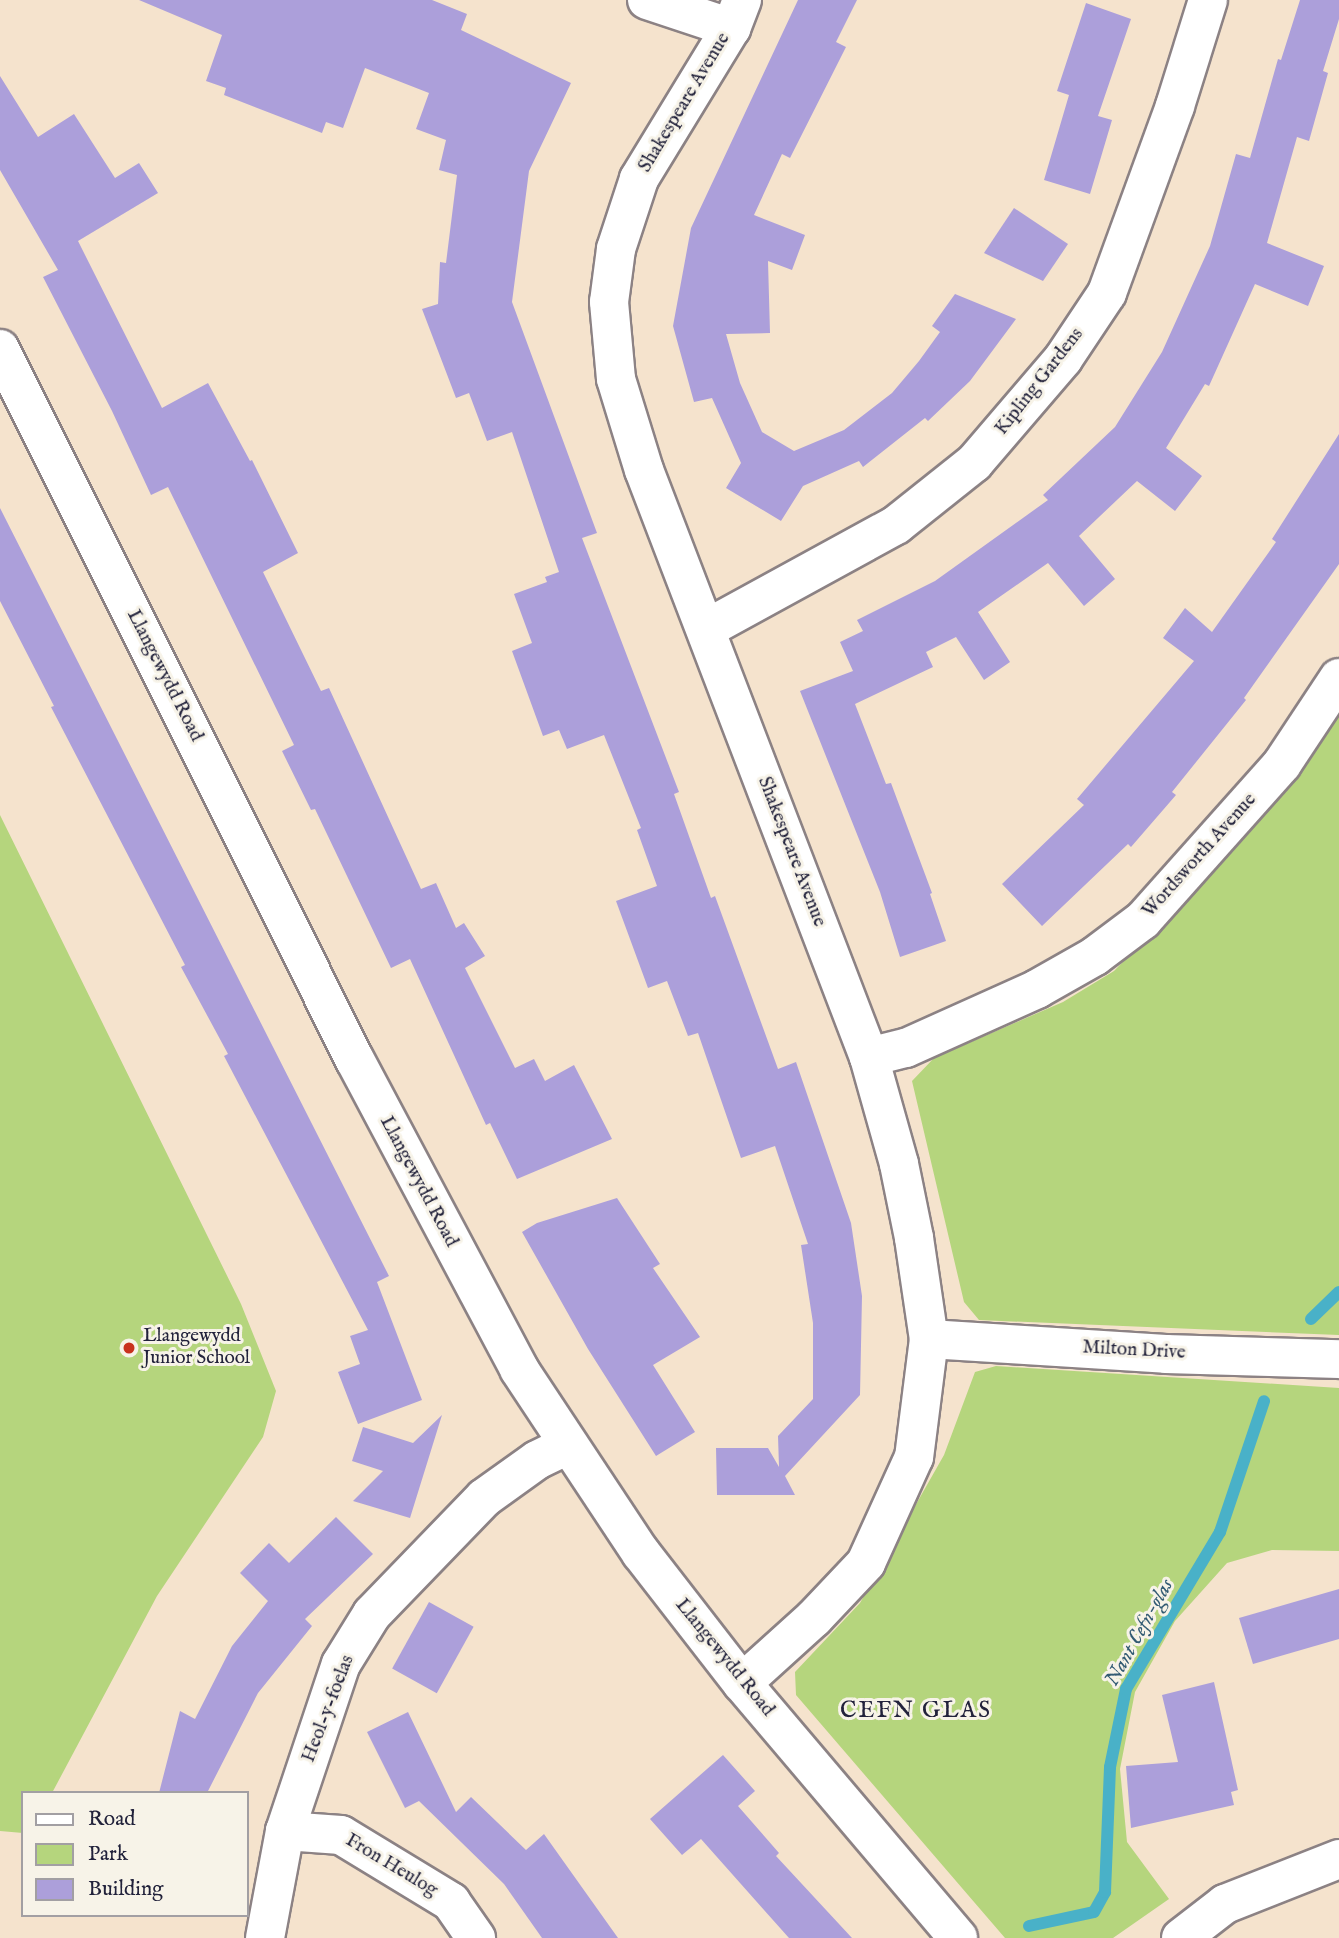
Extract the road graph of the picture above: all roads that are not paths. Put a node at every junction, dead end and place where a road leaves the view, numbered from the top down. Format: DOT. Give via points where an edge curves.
graph roads {
  1 [pos="647,0"];
  2 [pos="1208,0"];
  3 [pos="736,14"];
  4 [pos="0,349"];
  5 [pos="706,629"];
  6 [pos="1339,678"];
  7 [pos="869,1058"];
  8 [pos="929,1339"];
  9 [pos="1339,1359"];
  10 [pos="568,1445"];
  11 [pos="742,1684"];
  12 [pos="285,1831"];
  13 [pos="1339,1859"];
  14 [pos="265,1938"];
  15 [pos="476,1938"];
  16 [pos="958,1938"];
  17 [pos="1181,1938"];
  1 -- 3 [label="street"];
  2 -- 5 [label="street, Kipling Gardens" via="1107,293 1063,359 974,463 896,525"];
  3 -- 5 [label="street, Shakespeare Avenue" via="639,179 616,249 609,302 620,392 644,470"];
  4 -- 10 [label="street, Llangewydd Road" via="429,1203 519,1369"];
  5 -- 7 [label="street, Shakespeare Avenue"];
  6 -- 7 [label="street, Wordsworth Avenue" via="1282,764 1143,920 1095,956 1037,989 906,1048"];
  7 -- 8 [label="street, Shakespeare Avenue" via="899,1164"];
  8 -- 9 [label="street, Milton Drive"];
  8 -- 11 [label="street, Shakespeare Avenue" via="914,1457 866,1563"];
  10 -- 11 [label="street, Llangewydd Road" via="640,1553"];
  10 -- 12 [label="street, Heol-y-foelas" via="537,1460 484,1498 372,1614 341,1664"];
  11 -- 16 [label="street, Llangewydd Road"];
  12 -- 14 [label="street, Heol-y-foelas"];
  12 -- 15 [label="street, Fron Heulog" via="341,1835 451,1902"];
  13 -- 17 [label="street" via="1225,1904"];
}
